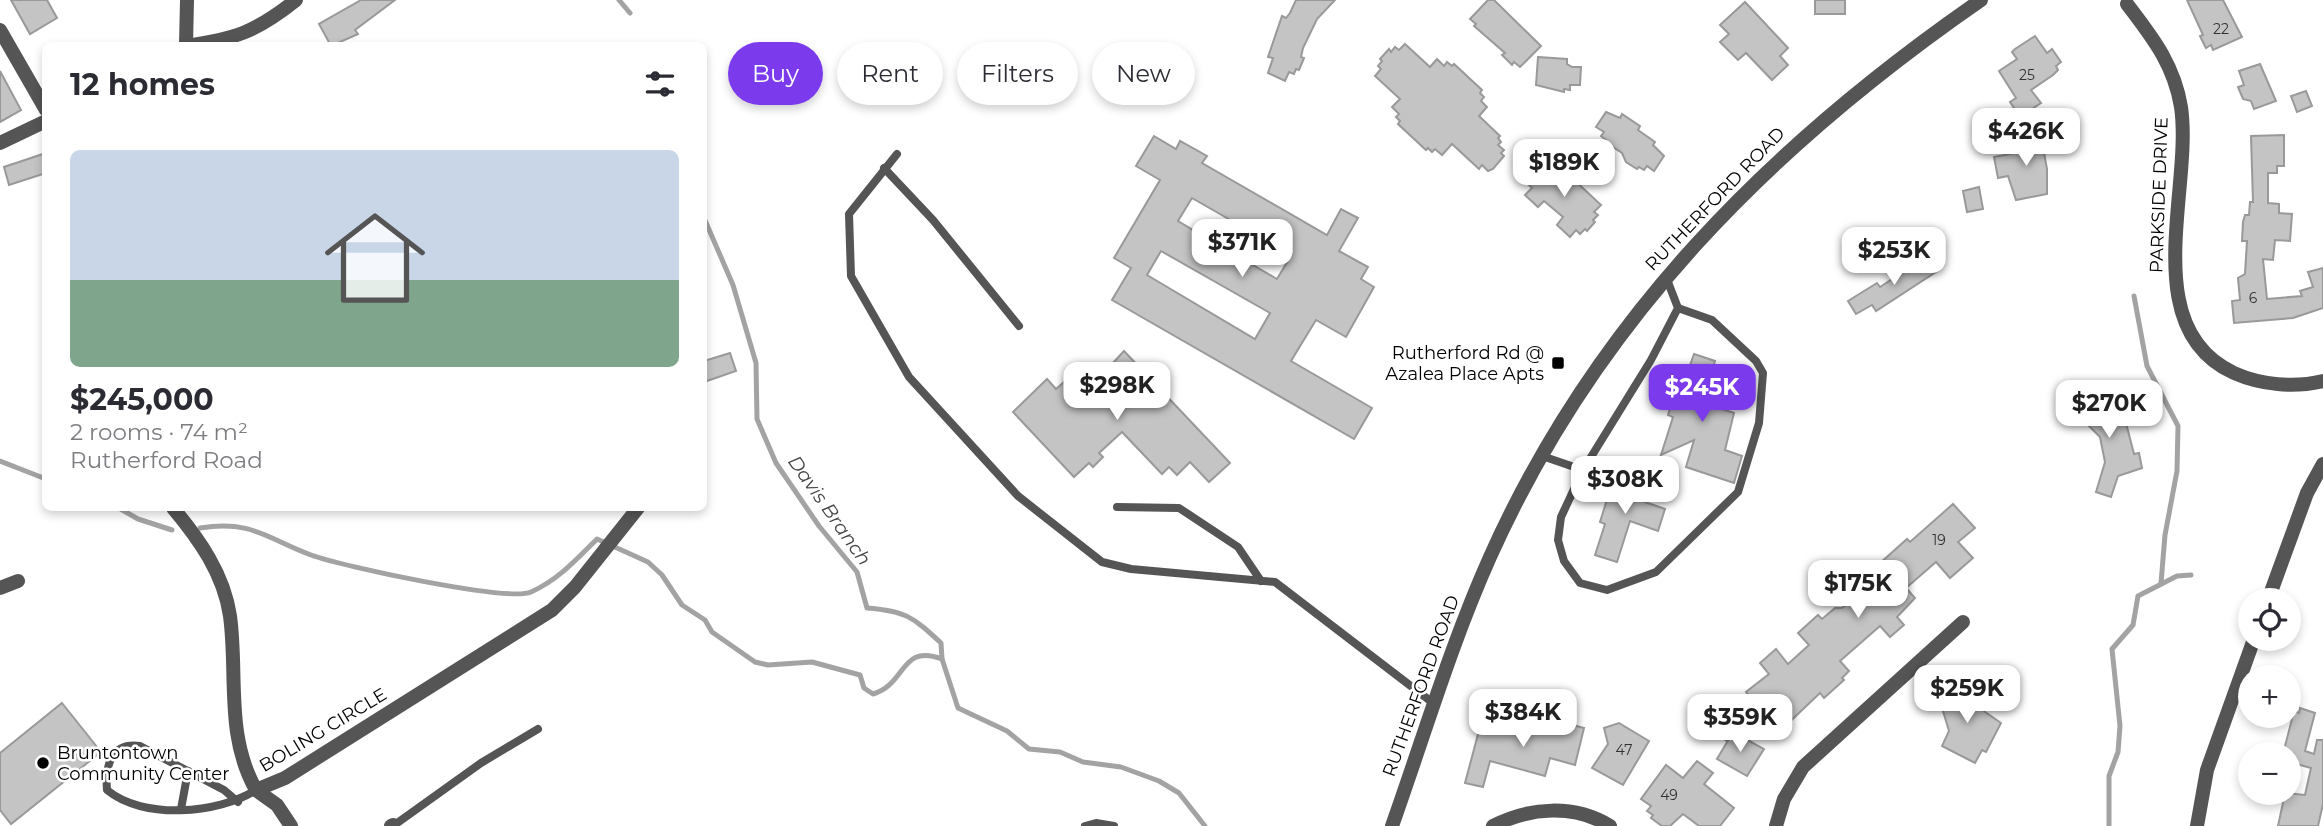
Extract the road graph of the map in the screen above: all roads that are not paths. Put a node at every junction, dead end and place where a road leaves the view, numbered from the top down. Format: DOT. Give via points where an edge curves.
graph roads {
  1 [pos="187,0"];
  2 [pos="296,0"];
  3 [pos="1981,0"];
  4 [pos="2127,4"];
  5 [pos="0,30"];
  6 [pos="186,42"];
  7 [pos="215,42"];
  8 [pos="42,103"];
  9 [pos="42,123"];
  10 [pos="0,143"];
  11 [pos="897,154"];
  12 [pos="884,168"];
  13 [pos="1666,276"];
  14 [pos="1678,308"];
  15 [pos="1019,326"];
  16 [pos="2323,381"];
  17 [pos="1542,456"];
  18 [pos="2323,464"];
  19 [pos="1583,470"];
  20 [pos="1117,507"];
  21 [pos="175,511"];
  22 [pos="635,511"];
  23 [pos="1261,580"];
  24 [pos="18,581"];
  25 [pos="0,588"];
  26 [pos="2272,588"];
  27 [pos="1963,622"];
  28 [pos="2249,651"];
  29 [pos="1433,703"];
  30 [pos="538,729"];
  31 [pos="188,771"];
  32 [pos="256,790"];
  33 [pos="238,802"];
  34 [pos="181,809"];
  35 [pos="291,826"];
  36 [pos="392,826"];
  37 [pos="1085,826"];
  38 [pos="1114,826"];
  39 [pos="1392,826"];
  40 [pos="1493,826"];
  41 [pos="1610,826"];
  42 [pos="1776,826"];
  43 [pos="2197,826"];
  1 -- 6 [label="street"];
  2 -- 7 [label="street" via="248,32"];
  3 -- 13 [label="street, RUTHERFORD ROAD" via="1914,46 1805,135"];
  4 -- 16 [label="street, PARKSIDE DRIVE" via="2164,52 2181,107 2176,284 2186,324 2208,355 2246,378 2284,385"];
  5 -- 8 [label="street"];
  9 -- 10 [label="street"];
  11 -- 12 [label="lane"];
  12 -- 15 [label="lane"];
  12 -- 23 [label="lane" via="849,214 852,276 909,377 1018,496 1102,562 1131,569"];
  13 -- 14 [label="lane"];
  13 -- 17 [label="street, RUTHERFORD ROAD" via="1595,367"];
  14 -- 19 [label="lane"];
  14 -- 19 [label="lane" via="1712,320 1763,373 1759,423 1738,492 1656,572 1607,590 1580,583 1564,561 1558,540 1561,517"];
  17 -- 19 [label="lane"];
  17 -- 29 [label="street, RUTHERFORD ROAD" via="1486,566"];
  18 -- 26 [label="street" via="2307,493"];
  20 -- 23 [label="lane" via="1179,508 1238,547"];
  21 -- 32 [label="street, BOLING CIRCLE" via="201,545 226,596 233,646 233,716"];
  22 -- 32 [label="street, BOLING CIRCLE" via="552,610 285,778"];
  23 -- 29 [label="lane" via="1275,582"];
  24 -- 25 [label="street"];
  27 -- 42 [label="street" via="1804,767 1784,799"];
  28 -- 43 [label="street" via="2207,770"];
  29 -- 39 [label="street, RUTHERFORD ROAD"];
  30 -- 36 [label="lane"];
  31 -- 33 [label="lane"];
  31 -- 34 [label="lane"];
  31 -- 34 [label="lane" via="128,744 114,752 107,765 107,790 118,800"];
  32 -- 33 [label="lane"];
  32 -- 35 [label="street" via="277,805"];
  33 -- 34 [label="lane"];
  37 -- 38 [label="lane"];
  40 -- 41 [label="street" via="1552,810 1584,815"];
}
